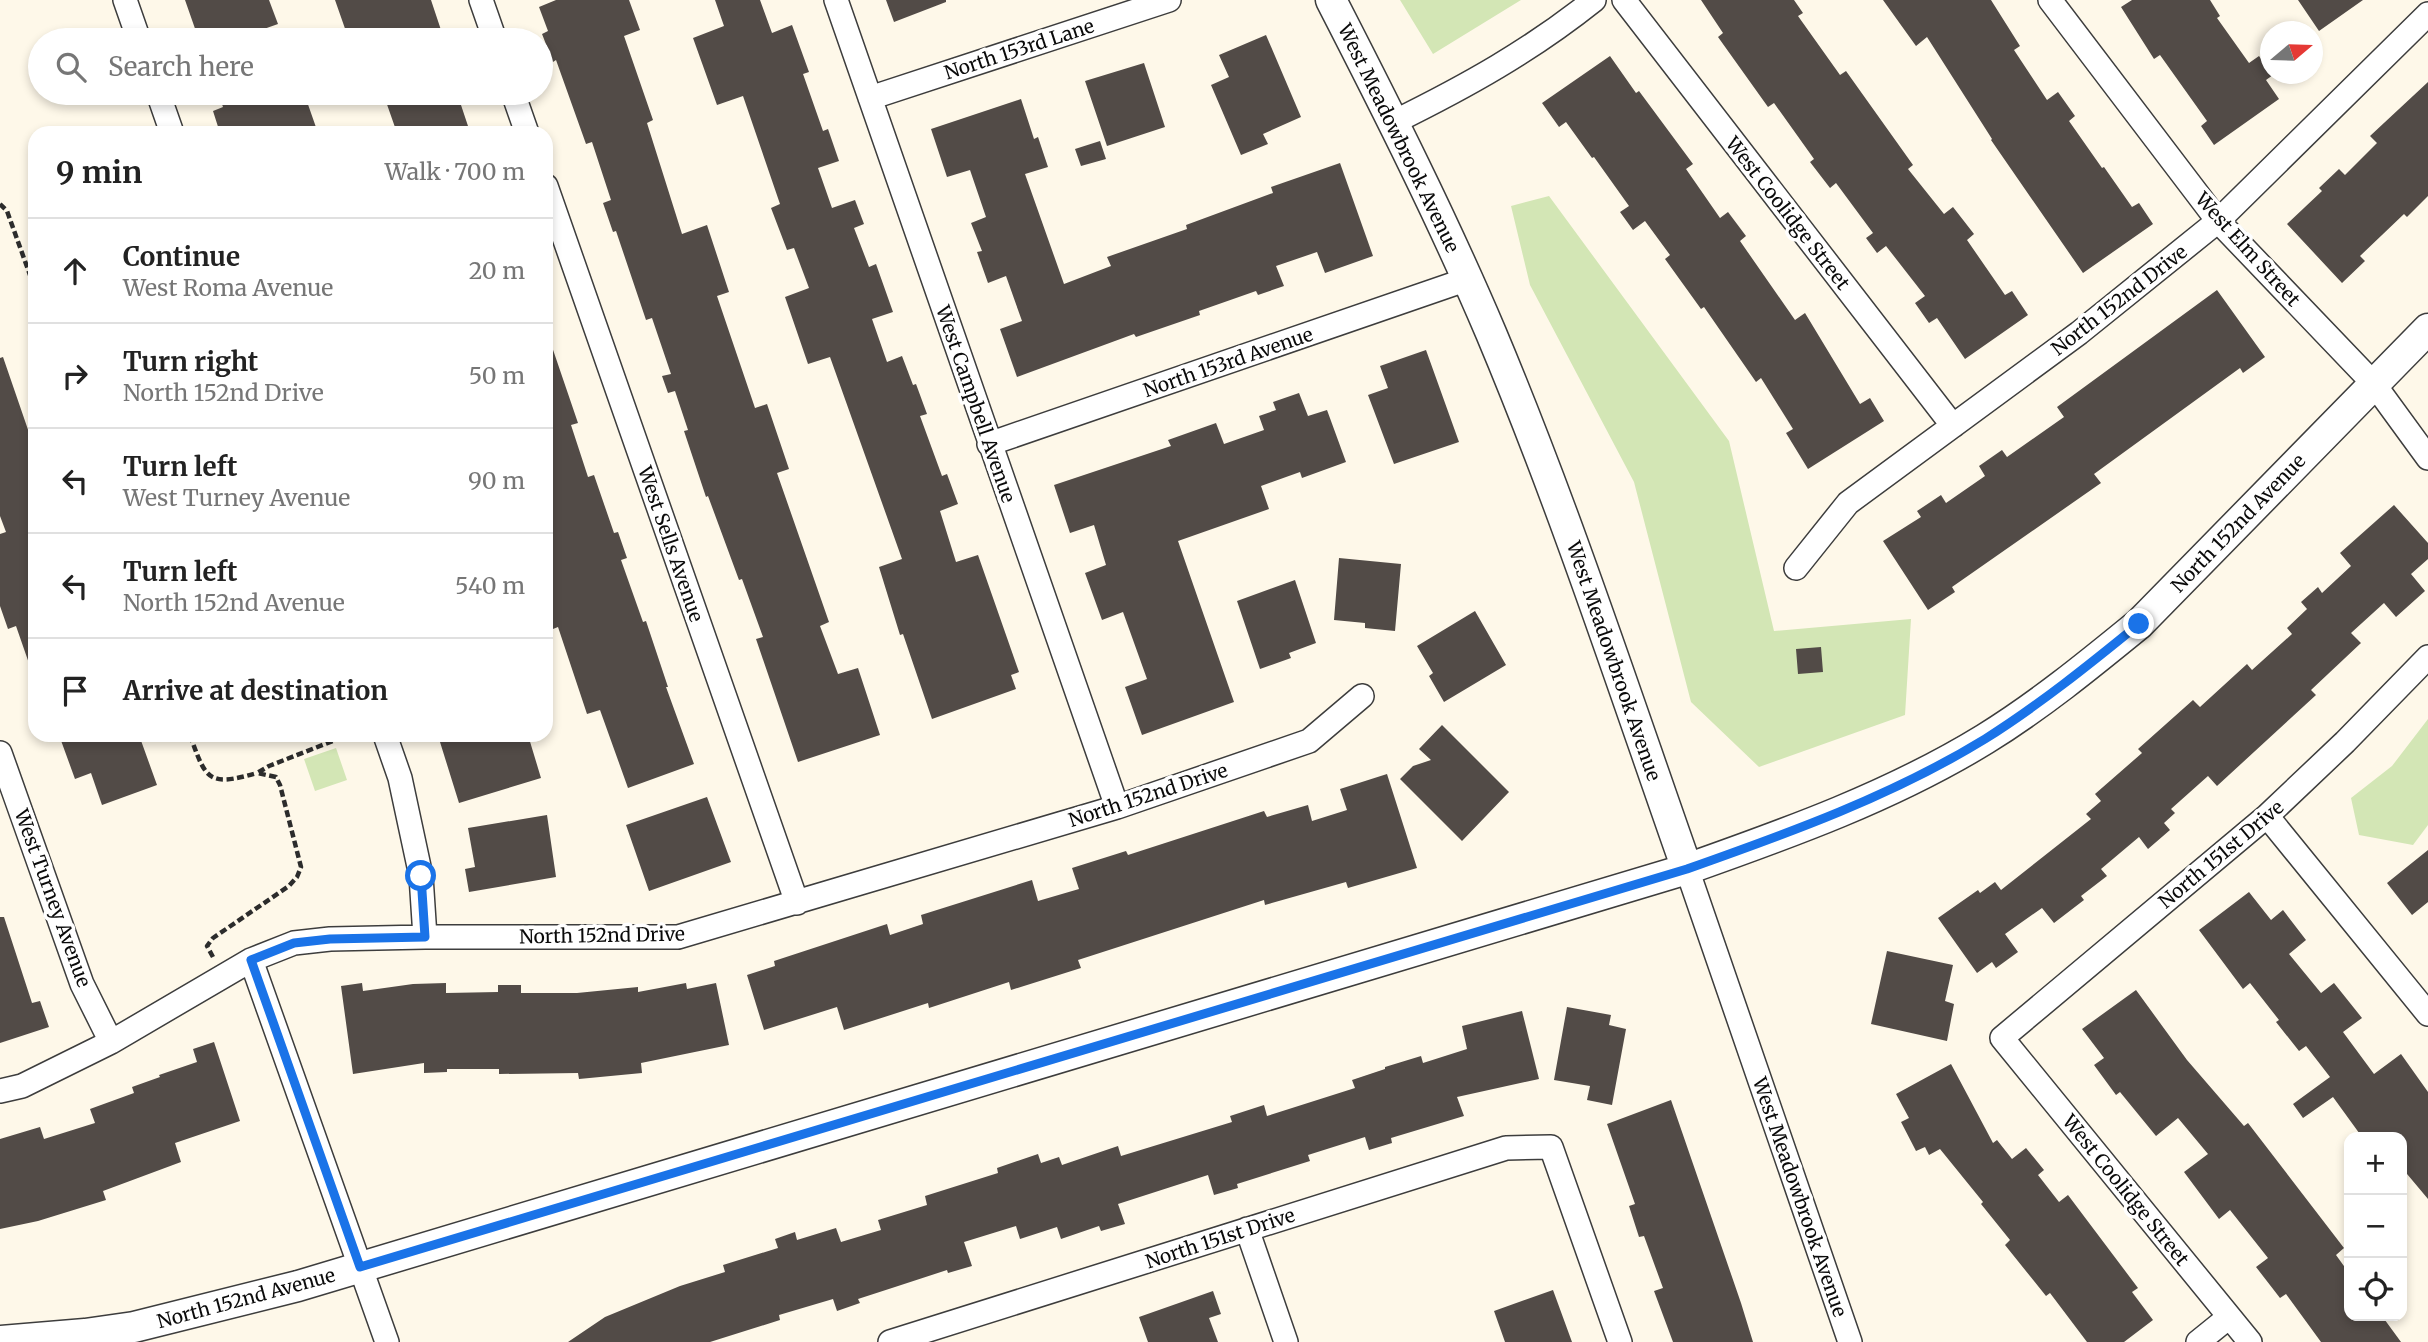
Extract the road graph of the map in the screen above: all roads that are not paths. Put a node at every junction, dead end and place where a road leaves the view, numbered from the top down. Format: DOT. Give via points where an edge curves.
graph roads {
  1 [pos="125,0"];
  2 [pos="481,0"];
  3 [pos="836,0"];
  4 [pos="1169,0"];
  5 [pos="1331,0"];
  6 [pos="1594,0"];
  7 [pos="1623,0"];
  8 [pos="2050,0"];
  9 [pos="2428,14"];
  10 [pos="135,28"];
  11 [pos="491,28"];
  12 [pos="870,97"];
  13 [pos="162,105"];
  14 [pos="517,105"];
  15 [pos="1394,122"];
  16 [pos="170,126"];
  17 [pos="525,126"];
  18 [pos="553,206"];
  19 [pos="2218,221"];
  20 [pos="1468,279"];
  21 [pos="2428,329"];
  22 [pos="2374,384"];
  23 [pos="1953,426"];
  24 [pos="989,444"];
  25 [pos="2428,458"];
  26 [pos="1796,568"];
  27 [pos="2428,657"];
  28 [pos="1362,696"];
  29 [pos="387,742"];
  30 [pos="0,752"];
  31 [pos="1117,807"];
  32 [pos="2267,816"];
  33 [pos="1687,869"];
  34 [pos="797,902"];
  35 [pos="425,937"];
  36 [pos="251,960"];
  37 [pos="2428,1014"];
  38 [pos="2002,1038"];
  39 [pos="111,1042"];
  40 [pos="0,1091"];
  41 [pos="1247,1229"];
  42 [pos="360,1267"];
  43 [pos="2229,1317"];
  44 [pos="925,1337"];
  45 [pos="0,1341"];
  46 [pos="387,1342"];
  47 [pos="890,1342"];
  48 [pos="1286,1342"];
  49 [pos="1620,1342"];
  50 [pos="1850,1342"];
  51 [pos="2198,1342"];
  52 [pos="2250,1342"];
  1 -- 10 [label="street"];
  2 -- 11 [label="street"];
  3 -- 12 [label="street, West Campbell Avenue"];
  4 -- 12 [label="street, North 153rd Lane"];
  5 -- 15 [label="street, West Meadowbrook Avenue"];
  6 -- 15 [label="street" via="1535,45 1481,78"];
  7 -- 23 [label="street, West Coolidge Street"];
  8 -- 19 [label="street, West Elm Street"];
  9 -- 19 [label="street, North 152nd Drive"];
  12 -- 24 [label="street, West Campbell Avenue"];
  13 -- 16 [label="street"];
  14 -- 17 [label="street"];
  15 -- 20 [label="street, West Meadowbrook Avenue"];
  18 -- 34 [label="street, West Sells Avenue"];
  19 -- 22 [label="street, West Elm Street"];
  19 -- 23 [label="street, North 152nd Drive" via="2079,333"];
  20 -- 24 [label="street, North 153rd Avenue"];
  20 -- 33 [label="street, West Meadowbrook Avenue" via="1568,528"];
  21 -- 22 [label="street, North 152nd Avenue"];
  22 -- 25 [label="street, West Elm Street"];
  22 -- 33 [label="street, North 152nd Avenue" via="2139,624 2025,712 1912,778 1820,820"];
  23 -- 26 [label="street, North 152nd Drive" via="1848,503"];
  24 -- 31 [label="street, West Campbell Avenue"];
  27 -- 32 [label="street, North 151st Drive"];
  28 -- 31 [label="street, North 152nd Drive" via="1309,741"];
  29 -- 35 [label="street" via="421,876"];
  30 -- 39 [label="street, West Turney Avenue" via="82,984"];
  31 -- 34 [label="street, North 152nd Drive"];
  32 -- 37 [label="street"];
  32 -- 38 [label="street, North 151st Drive"];
  33 -- 42 [label="street, North 152nd Avenue"];
  33 -- 50 [label="street, West Meadowbrook Avenue"];
  34 -- 35 [label="street, North 152nd Drive" via="678,937"];
  35 -- 36 [label="street, North 152nd Drive" via="294,943"];
  36 -- 39 [label="street, North 152nd Drive"];
  36 -- 42 [label="street"];
  38 -- 43 [label="street, West Coolidge Street"];
  39 -- 40 [label="street, North 152nd Drive" via="22,1086"];
  41 -- 44 [label="street, North 151st Drive"];
  41 -- 48 [label="street"];
  41 -- 49 [label="street, North 151st Drive" via="1506,1147 1551,1146"];
  42 -- 45 [label="street, North 152nd Avenue" via="134,1327"];
  42 -- 46 [label="street"];
  43 -- 51 [label="street"];
  43 -- 52 [label="street, West Coolidge Street"];
  44 -- 47 [label="street, North 151st Drive"];
}
